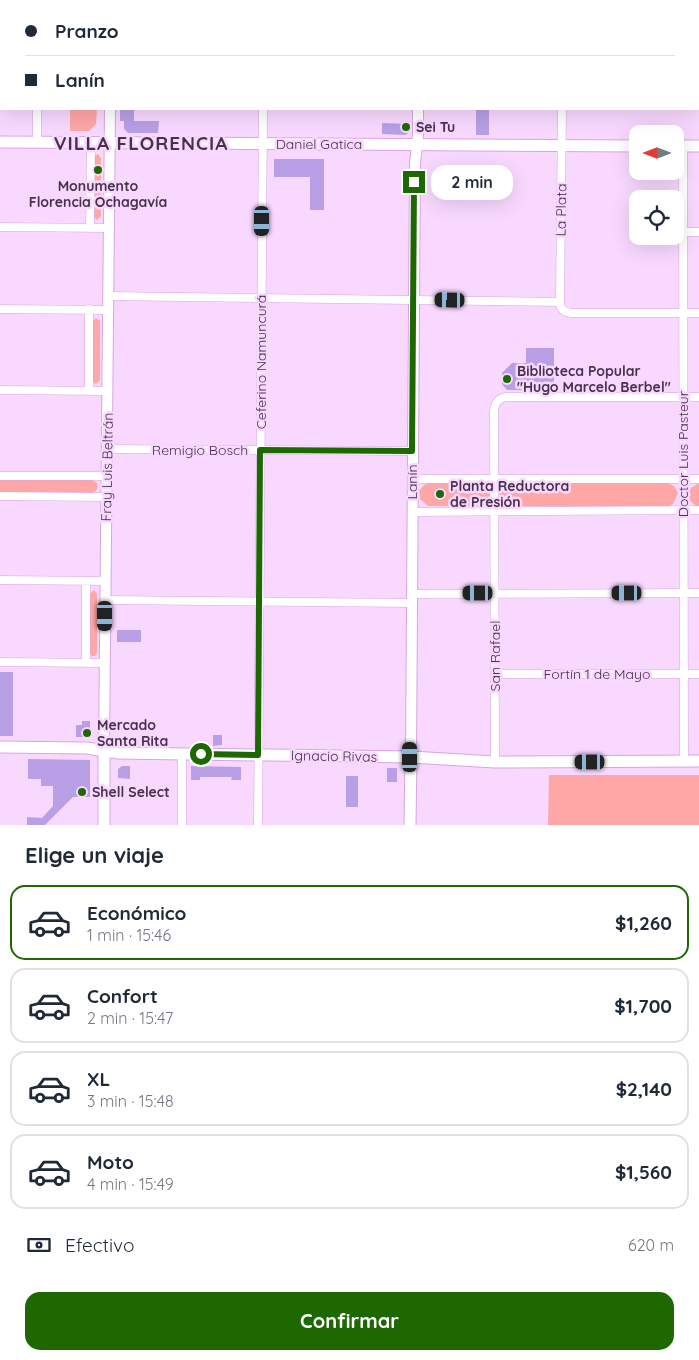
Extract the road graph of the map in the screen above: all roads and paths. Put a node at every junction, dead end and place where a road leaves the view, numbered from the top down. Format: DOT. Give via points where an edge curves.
graph roads {
  1 [pos="37,110"];
  2 [pos="110,110"];
  3 [pos="263,110"];
  4 [pos="418,110"];
  5 [pos="562,110"];
  6 [pos="0,142"];
  7 [pos="37,142"];
  8 [pos="91,143"];
  9 [pos="109,143"];
  10 [pos="263,144"];
  11 [pos="416,145"];
  12 [pos="562,146"];
  13 [pos="629,146"];
  14 [pos="684,146"];
  15 [pos="699,146"];
  16 [pos="0,227"];
  17 [pos="90,228"];
  18 [pos="109,228"];
  19 [pos="684,232"];
  20 [pos="699,232"];
  21 [pos="683,245"];
  22 [pos="108,296"];
  23 [pos="262,298"];
  24 [pos="414,300"];
  25 [pos="560,302"];
  26 [pos="0,309"];
  27 [pos="90,309"];
  28 [pos="108,310"];
  29 [pos="683,314"];
  30 [pos="699,314"];
  31 [pos="0,390"];
  32 [pos="89,391"];
  33 [pos="107,391"];
  34 [pos="683,397"];
  35 [pos="699,397"];
  36 [pos="107,449"];
  37 [pos="260,450"];
  38 [pos="412,451"];
  39 [pos="0,476"];
  40 [pos="107,476"];
  41 [pos="412,478"];
  42 [pos="494,478"];
  43 [pos="683,478"];
  44 [pos="699,478"];
  45 [pos="0,496"];
  46 [pos="106,497"];
  47 [pos="683,510"];
  48 [pos="699,510"];
  49 [pos="494,511"];
  50 [pos="412,512"];
  51 [pos="0,580"];
  52 [pos="86,581"];
  53 [pos="106,581"];
  54 [pos="699,592"];
  55 [pos="495,593"];
  56 [pos="684,593"];
  57 [pos="412,598"];
  58 [pos="105,600"];
  59 [pos="259,602"];
  60 [pos="0,662"];
  61 [pos="86,663"];
  62 [pos="105,663"];
  63 [pos="495,674"];
  64 [pos="684,674"];
  65 [pos="699,674"];
  66 [pos="0,747"];
  67 [pos="104,751"];
  68 [pos="182,754"];
  69 [pos="258,755"];
  70 [pos="410,757"];
  71 [pos="684,761"];
  72 [pos="699,761"];
  73 [pos="495,762"];
  74 [pos="104,825"];
  75 [pos="182,825"];
  76 [pos="258,825"];
  77 [pos="410,825"];
  1 -- 7 [label="street"];
  2 -- 9 [label="street, Fray Luis Beltrán"];
  3 -- 10 [label="street, Ceferino Namuncurá"];
  4 -- 11 [label="street, Lanín"];
  5 -- 12 [label="street, La Plata"];
  6 -- 7 [label="main road, Daniel Gatica"];
  7 -- 8 [label="main road, Daniel Gatica"];
  8 -- 9 [label="main road, Daniel Gatica"];
  8 -- 17 [label="street"];
  9 -- 10 [label="main road, Daniel Gatica"];
  9 -- 18 [label="street, Fray Luis Beltrán"];
  10 -- 11 [label="main road, Daniel Gatica"];
  10 -- 23 [label="street, Ceferino Namuncurá"];
  11 -- 12 [label="main road, Daniel Gatica"];
  11 -- 24 [label="street, Lanín"];
  12 -- 13 [label="main road, Daniel Gatica"];
  12 -- 25 [label="street, La Plata"];
  14 -- 15 [label="main road"];
  16 -- 17 [label="street"];
  17 -- 18 [label="street"];
  18 -- 22 [label="street, Fray Luis Beltrán"];
  19 -- 20 [label="street"];
  21 -- 29 [label="street, Doctor Luis Pasteur"];
  22 -- 23 [label="street"];
  22 -- 28 [label="street, Fray Luis Beltrán"];
  23 -- 24 [label="street"];
  23 -- 37 [label="street, Ceferino Namuncurá"];
  24 -- 25 [label="street"];
  24 -- 38 [label="street, Lanín"];
  25 -- 29 [label="street, La Plata" via="563,310 571,313"];
  26 -- 27 [label="street"];
  27 -- 28 [label="street"];
  27 -- 32 [label="street"];
  28 -- 33 [label="street, Fray Luis Beltrán"];
  29 -- 30 [label="street"];
  29 -- 34 [label="street, Doctor Luis Pasteur"];
  31 -- 32 [label="street"];
  32 -- 33 [label="street"];
  33 -- 36 [label="street, Fray Luis Beltrán"];
  34 -- 35 [label="street"];
  34 -- 42 [label="street, San Rafael" via="506,397 498,401 494,411"];
  34 -- 43 [label="street, Doctor Luis Pasteur"];
  36 -- 37 [label="street, Remigio Bosch"];
  36 -- 40 [label="street, Fray Luis Beltrán"];
  37 -- 38 [label="street, Remigio Bosch"];
  37 -- 59 [label="street, Ceferino Namuncurá"];
  38 -- 41 [label="street, Lanín"];
  39 -- 40 [label="street"];
  40 -- 46 [label="street, Fray Luis Beltrán"];
  41 -- 42 [label="street"];
  41 -- 50 [label="street, Lanín"];
  42 -- 43 [label="street"];
  42 -- 49 [label="street, San Rafael"];
  43 -- 44 [label="street"];
  43 -- 47 [label="street, Doctor Luis Pasteur"];
  45 -- 46 [label="street"];
  46 -- 53 [label="street, Fray Luis Beltrán"];
  47 -- 48 [label="street"];
  47 -- 49 [label="street"];
  47 -- 56 [label="street, Doctor Luis Pasteur"];
  49 -- 50 [label="street"];
  49 -- 55 [label="street, San Rafael"];
  50 -- 57 [label="street, Lanín"];
  51 -- 52 [label="street"];
  52 -- 53 [label="street"];
  52 -- 61 [label="street"];
  53 -- 58 [label="street, Fray Luis Beltrán"];
  54 -- 56 [label="street"];
  55 -- 56 [label="street"];
  55 -- 57 [label="street"];
  55 -- 63 [label="street, San Rafael"];
  56 -- 64 [label="street, Doctor Luis Pasteur"];
  57 -- 59 [label="street"];
  57 -- 70 [label="street, Lanín"];
  58 -- 59 [label="street"];
  58 -- 62 [label="street, Fray Luis Beltrán"];
  59 -- 69 [label="street, Ceferino Namuncurá"];
  60 -- 61 [label="street"];
  61 -- 62 [label="street"];
  62 -- 67 [label="street, Fray Luis Beltrán"];
  63 -- 64 [label="street, Fortín 1 de Mayo"];
  63 -- 73 [label="street, San Rafael"];
  64 -- 65 [label="street, Fortín 1 de Mayo"];
  64 -- 71 [label="street, Doctor Luis Pasteur"];
  66 -- 67 [label="main road, Ignacio Rivas"];
  67 -- 68 [label="main road, Ignacio Rivas"];
  67 -- 74 [label="main road, Fray Luis Beltrán"];
  68 -- 69 [label="main road, Ignacio Rivas"];
  68 -- 75 [label="street"];
  69 -- 70 [label="main road, Ignacio Rivas"];
  69 -- 76 [label="street, Ceferino Namuncurá"];
  70 -- 73 [label="main road, Ignacio Rivas"];
  70 -- 77 [label="main road, Lanín"];
  71 -- 72 [label="main road, Ignacio Rivas"];
  71 -- 73 [label="main road, Ignacio Rivas"];
}
